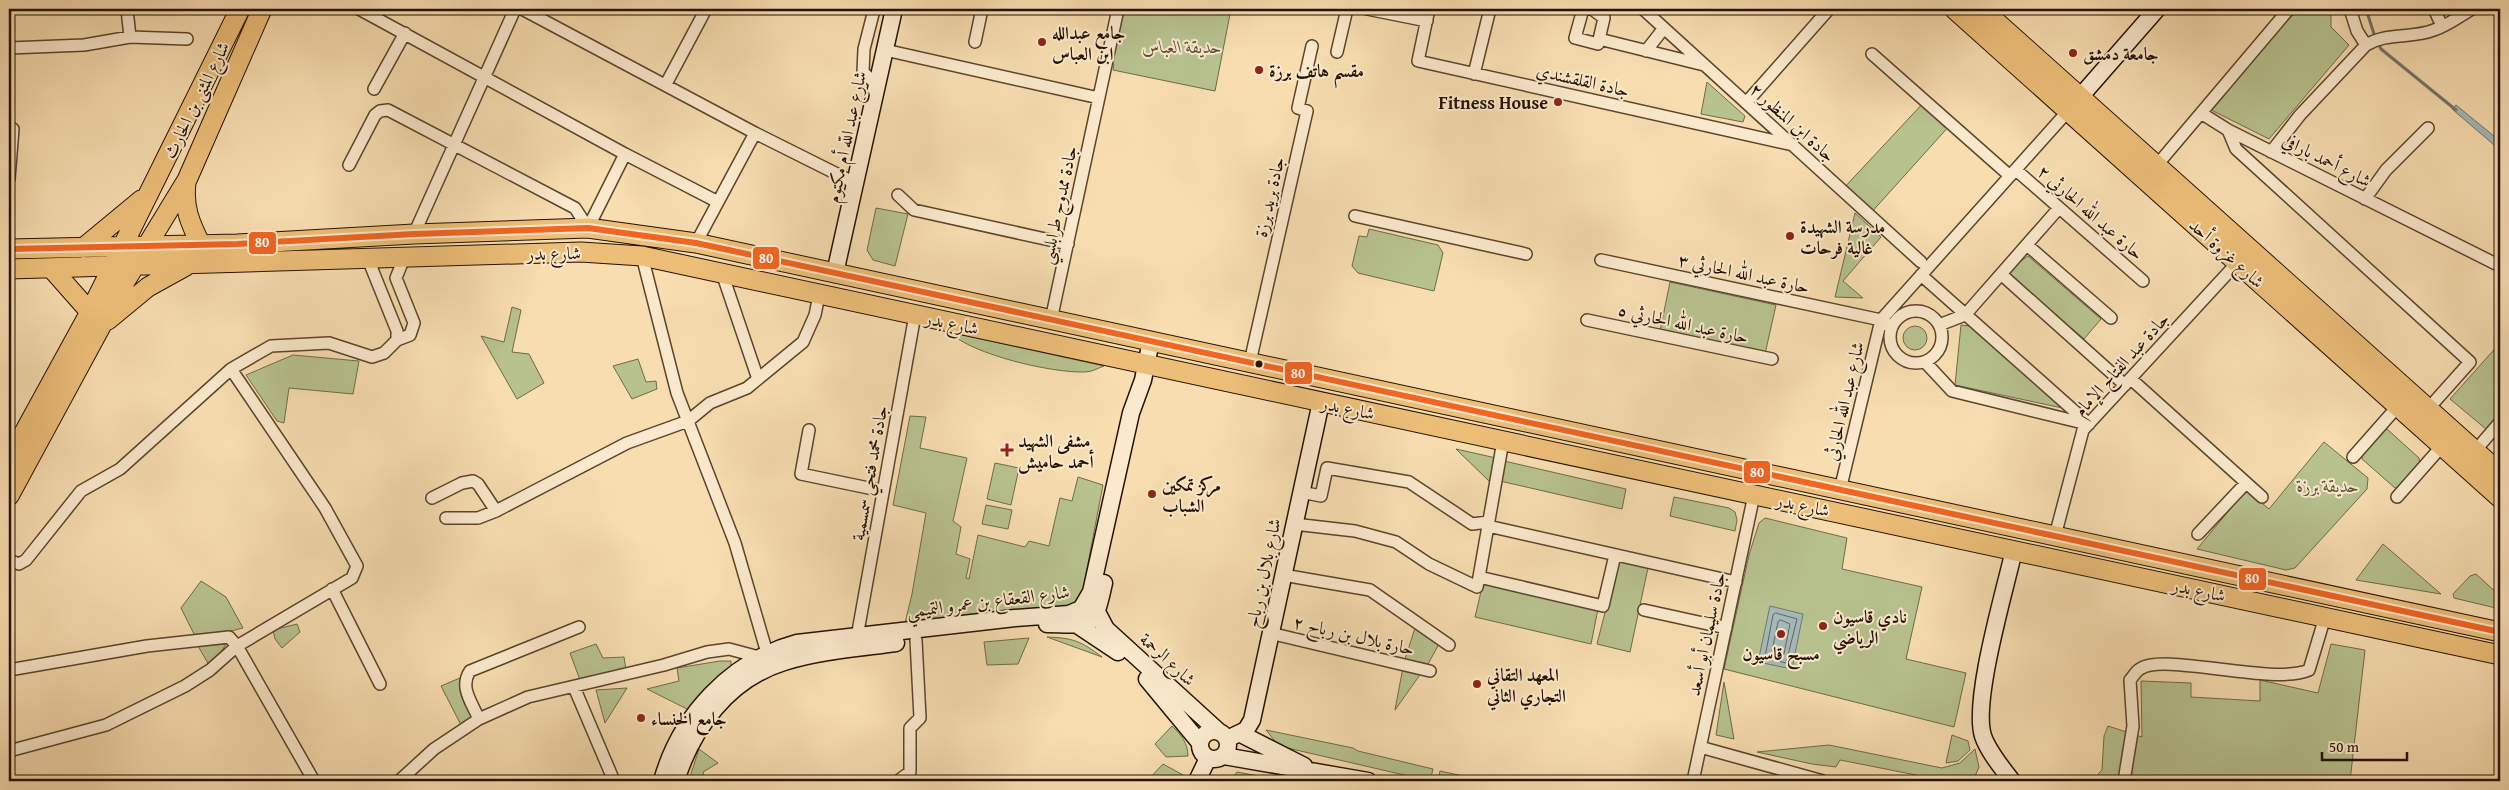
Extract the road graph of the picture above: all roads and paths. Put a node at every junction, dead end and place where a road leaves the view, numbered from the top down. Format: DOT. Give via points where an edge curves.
graph roads {
  1 [pos="127,9"];
  2 [pos="240,9"];
  3 [pos="262,9"];
  4 [pos="359,9"];
  5 [pos="515,9"];
  6 [pos="522,9"];
  7 [pos="706,9"];
  8 [pos="894,9"];
  9 [pos="982,9"];
  10 [pos="1118,9"];
  11 [pos="1346,9"];
  12 [pos="1367,9"];
  13 [pos="1429,9"];
  14 [pos="1490,9"];
  15 [pos="1583,9"];
  16 [pos="1592,9"];
  17 [pos="1643,9"];
  18 [pos="1828,9"];
  19 [pos="1954,9"];
  20 [pos="1982,9"];
  21 [pos="2158,9"];
  22 [pos="2289,9"];
  23 [pos="2350,9"];
  24 [pos="2434,9"];
  25 [pos="2472,9"];
  26 [pos="870,10"];
  27 [pos="1427,22"];
  28 [pos="2442,26"];
  29 [pos="1664,28"];
  30 [pos="405,33"];
  31 [pos="130,37"];
  32 [pos="1599,38"];
  33 [pos="188,39"];
  34 [pos="975,42"];
  35 [pos="2370,42"];
  36 [pos="1312,46"];
  37 [pos="9,48"];
  38 [pos="885,50"];
  39 [pos="1646,51"];
  40 [pos="1337,52"];
  41 [pos="1872,54"];
  42 [pos="1705,66"];
  43 [pos="1474,74"];
  44 [pos="484,77"];
  45 [pos="666,84"];
  46 [pos="877,85"];
  47 [pos="374,89"];
  48 [pos="2080,96"];
  49 [pos="1099,98"];
  50 [pos="1746,103"];
  51 [pos="2068,111"];
  52 [pos="2201,113"];
  53 [pos="2428,128"];
  54 [pos="13,129"];
  55 [pos="2228,130"];
  56 [pos="755,133"];
  57 [pos="1793,145"];
  58 [pos="454,146"];
  59 [pos="2271,152"];
  60 [pos="625,154"];
  61 [pos="349,165"];
  62 [pos="2157,165"];
  63 [pos="2013,173"];
  64 [pos="9,179"];
  65 [pos="187,180"];
  66 [pos="856,184"];
  67 [pos="151,191"];
  68 [pos="898,195"];
  69 [pos="2364,199"];
  70 [pos="718,202"];
  71 [pos="2059,208"];
  72 [pos="1355,216"];
  73 [pos="588,228"];
  74 [pos="414,234"];
  75 [pos="696,243"];
  76 [pos="1068,244"];
  77 [pos="201,245"];
  78 [pos="2027,245"];
  79 [pos="121,246"];
  80 [pos="148,246"];
  81 [pos="83,248"];
  82 [pos="9,249"];
  83 [pos="237,253"];
  84 [pos="1526,254"];
  85 [pos="642,256"];
  86 [pos="404,258"];
  87 [pos="368,259"];
  88 [pos="1601,260"];
  89 [pos="1921,262"];
  90 [pos="2237,263"];
  91 [pos="113,265"];
  92 [pos="136,265"];
  93 [pos="186,266"];
  94 [pos="2500,266"];
  95 [pos="52,269"];
  96 [pos="9,270"];
  97 [pos="722,273"];
  98 [pos="835,273"];
  99 [pos="2001,274"];
  100 [pos="1921,275"];
  101 [pos="2143,280"];
  102 [pos="819,295"];
  103 [pos="915,314"];
  104 [pos="1965,315"];
  105 [pos="95,318"];
  106 [pos="2111,318"];
  107 [pos="1051,320"];
  108 [pos="1587,320"];
  109 [pos="1881,320"];
  110 [pos="1939,325"];
  111 [pos="1892,326"];
  112 [pos="397,340"];
  113 [pos="1150,341"];
  114 [pos="1772,360"];
  115 [pos="1250,362"];
  116 [pos="1926,362"];
  117 [pos="231,369"];
  118 [pos="1144,372"];
  119 [pos="758,379"];
  120 [pos="2128,382"];
  121 [pos="1321,402"];
  122 [pos="2398,406"];
  123 [pos="2428,409"];
  124 [pos="688,421"];
  125 [pos="2500,422"];
  126 [pos="2089,424"];
  127 [pos="808,430"];
  128 [pos="1503,441"];
  129 [pos="2442,446"];
  130 [pos="2475,451"];
  131 [pos="2353,457"];
  132 [pos="9,460"];
  133 [pos="2500,473"];
  134 [pos="2246,483"];
  135 [pos="1840,490"];
  136 [pos="883,491"];
  137 [pos="1301,492"];
  138 [pos="1754,495"];
  139 [pos="9,496"];
  140 [pos="2262,497"];
  141 [pos="2397,497"];
  142 [pos="432,498"];
  143 [pos="2500,498"];
  144 [pos="496,511"];
  145 [pos="446,518"];
  146 [pos="1294,524"];
  147 [pos="1488,524"];
  148 [pos="2018,528"];
  149 [pos="2198,534"];
  150 [pos="2055,536"];
  151 [pos="2014,550"];
  152 [pos="1615,554"];
  153 [pos="9,560"];
  154 [pos="1283,575"];
  155 [pos="1479,577"];
  156 [pos="1736,582"];
  157 [pos="332,589"];
  158 [pos="1644,610"];
  159 [pos="1084,614"];
  160 [pos="2325,617"];
  161 [pos="579,627"];
  162 [pos="1726,628"];
  163 [pos="2500,632"];
  164 [pos="1270,633"];
  165 [pos="857,637"];
  166 [pos="916,640"];
  167 [pos="1450,645"];
  168 [pos="238,646"];
  169 [pos="763,655"];
  170 [pos="2500,655"];
  171 [pos="9,670"];
  172 [pos="1430,671"];
  173 [pos="380,684"];
  174 [pos="574,686"];
  175 [pos="479,719"];
  176 [pos="1229,734"];
  177 [pos="1200,742"];
  178 [pos="1700,748"];
  179 [pos="9,751"];
  180 [pos="1216,757"];
  181 [pos="1315,771"];
  182 [pos="2004,778"];
  183 [pos="314,781"];
  184 [pos="399,781"];
  185 [pos="614,781"];
  186 [pos="662,781"];
  187 [pos="676,781"];
  188 [pos="898,781"];
  189 [pos="1197,781"];
  190 [pos="1362,781"];
  191 [pos="1693,781"];
  192 [pos="1823,781"];
  193 [pos="2124,781"];
  1 -- 31 [label="street"];
  2 -- 67 [label="main road, شارع المثنى بن الحارث"];
  3 -- 65 [label="main road, شارع المثنى بن الحارث"];
  4 -- 30 [label="street"];
  5 -- 44 [label="street"];
  6 -- 45 [label="street"];
  7 -- 45 [label="street"];
  8 -- 38 [label="main road, شارع عبد اللّه أم مكتوم"];
  9 -- 34 [label="street"];
  10 -- 49 [label="street, جادة ممدوح طرابلسي"];
  11 -- 40 [label="street"];
  12 -- 27 [label="street"];
  13 -- 27 [label="street, جادة القلقشندي"];
  14 -- 43 [label="street"];
  15 -- 32 [label="street" via="1576,38 1598,44"];
  16 -- 32 [label="street" via="1604,18"];
  17 -- 29 [label="street, جادة ابن المنظور ٢"];
  18 -- 50 [label="street"];
  19 -- 51 [label="main road, شارع غزوة أحد"];
  20 -- 48 [label="main road, شارع غزوة أحد"];
  21 -- 48 [label="main road"];
  22 -- 52 [label="street"];
  23 -- 35 [label="street" via="2357,31"];
  24 -- 28 [label="street"];
  25 -- 28 [label="street"];
  26 -- 46 [label="street" via="863,72"];
  27 -- 43 [label="street, جادة القلقشندي" via="1418,61"];
  28 -- 35 [label="street"];
  29 -- 39 [label="street"];
  29 -- 42 [label="street, جادة ابن المنظور ٢"];
  30 -- 44 [label="street"];
  30 -- 47 [label="street"];
  31 -- 33 [label="street"];
  31 -- 37 [label="street" via="84,45"];
  32 -- 39 [label="street"];
  35 -- 59 [label="street" via="2306,108"];
  36 -- 115 [label="street, جادة بريد برزة" via="1298,108 1307,111"];
  38 -- 46 [label="main road, شارع عبد اللّه أم مكتوم"];
  38 -- 49 [label="street"];
  39 -- 42 [label="street"];
  41 -- 63 [label="street, حارة عبد الله الحارثي ٢"];
  42 -- 50 [label="street, جادة ابن المنظور ٢"];
  43 -- 57 [label="street, جادة القلقشندي"];
  44 -- 58 [label="street"];
  44 -- 60 [label="street"];
  45 -- 56 [label="street"];
  46 -- 66 [label="main road, شارع عبد اللّه أم مكتوم"];
  48 -- 62 [label="main road, شارع غزوة أحد"];
  49 -- 76 [label="street, جادة ممدوح طرابلسي"];
  50 -- 57 [label="street, جادة ابن المنظور ٢"];
  51 -- 63 [label="street"];
  51 -- 90 [label="main road, شارع غزوة أحد"];
  52 -- 55 [label="street, شارع أحمد بارافي"];
  52 -- 62 [label="street"];
  53 -- 69 [label="street" via="2386,170"];
  54 -- 64 [label="street"];
  55 -- 59 [label="street, شارع أحمد بارافي"];
  55 -- 123 [label="street" via="2236,149 2470,362"];
  56 -- 66 [label="street"];
  56 -- 70 [label="street"];
  57 -- 89 [label="street, جادة ابن المنظور ٢"];
  58 -- 61 [label="street" via="388,110 380,111"];
  58 -- 73 [label="street" via="575,208"];
  58 -- 74 [label="street"];
  59 -- 69 [label="street, شارع أحمد بارافي"];
  60 -- 70 [label="street"];
  60 -- 73 [label="street"];
  62 -- 123 [label="main road, شارع غزوة أحد"];
  63 -- 71 [label="street, حارة عبد الله الحارثي ٢"];
  63 -- 100 [label="street"];
  65 -- 77 [label="main road" via="185,208"];
  65 -- 80 [label="main road"];
  66 -- 98 [label="main road, شارع عبد اللّه أم مكتوم"];
  67 -- 79 [label="main road, شارع المثنى بن الحارث"];
  67 -- 81 [label="main road"];
  68 -- 76 [label="street" via="914,210"];
  69 -- 94 [label="street, شارع أحمد بارافي"];
  70 -- 75 [label="street"];
  71 -- 78 [label="street"];
  71 -- 101 [label="street, حارة عبد الله الحارثي ٢"];
  72 -- 84 [label="street"];
  73 -- 74 [label="main road, شارع بدر"];
  73 -- 75 [label="main road, شارع بدر"];
  74 -- 83 [label="main road, شارع بدر"];
  75 -- 98 [label="main road, شارع بدر"];
  76 -- 107 [label="street, جادة ممدوح طرابلسي"];
  77 -- 80 [label="main road, شارع بدر"];
  77 -- 83 [label="main road, شارع بدر"];
  78 -- 99 [label="street"];
  78 -- 106 [label="street"];
  79 -- 80 [label="main road, شارع بدر"];
  79 -- 81 [label="main road, شارع بدر"];
  79 -- 91 [label="main road, شارع المثنى بن الحارث"];
  80 -- 92 [label="main road"];
  81 -- 82 [label="main road, شارع بدر"];
  83 -- 87 [label="main road, شارع بدر"];
  83 -- 93 [label="main road, شارع بدر"];
  85 -- 86 [label="main road, شارع بدر" via="581,252"];
  85 -- 97 [label="main road, شارع بدر"];
  85 -- 124 [label="street" via="676,393"];
  86 -- 87 [label="main road, شارع بدر"];
  86 -- 112 [label="street" via="396,278 414,323 410,336"];
  87 -- 112 [label="street" via="397,331"];
  88 -- 109 [label="street, حارة عبد الله الحارثي ٣"];
  90 -- 120 [label="street, جادة عبد الفتاح الإمام"];
  90 -- 122 [label="main road, شارع غزوة أحد"];
  91 -- 92 [label="main road, شارع بدر"];
  91 -- 95 [label="main road, شارع بدر"];
  91 -- 105 [label="main road, شارع المثنى بن الحارث"];
  92 -- 93 [label="main road, شارع بدر"];
  92 -- 105 [label="main road"];
  93 -- 105 [label="main road"];
  95 -- 96 [label="main road, شارع بدر"];
  95 -- 105 [label="main road"];
  97 -- 102 [label="main road, شارع بدر"];
  97 -- 119 [label="street"];
  98 -- 107 [label="main road, شارع بدر"];
  99 -- 104 [label="street"];
  99 -- 120 [label="street"];
  100 -- 104 [label="street"];
  100 -- 109 [label="street"];
  102 -- 103 [label="main road, شارع بدر"];
  102 -- 119 [label="street" via="815,315 803,342"];
  103 -- 118 [label="main road, شارع بدر"];
  103 -- 136 [label="street, جادة محمد فتحي سمسمية"];
  104 -- 110 [label="street"];
  104 -- 126 [label="street"];
  105 -- 132 [label="main road"];
  105 -- 139 [label="main road"];
  107 -- 113 [label="main road, شارع بدر"];
  108 -- 114 [label="street, حارة عبد الله الحارثي ٥"];
  109 -- 111 [label="street, حارة عبد الله الحارثي ٣"];
  109 -- 135 [label="street, شارع عبد الله الحارثي"];
  110 -- 111 [label="street" via="1934,318 1919,311 1902,314"];
  110 -- 116 [label="street" via="1942,342 1939,350"];
  111 -- 116 [label="street" via="1889,335 1894,352 1908,363"];
  112 -- 117 [label="street" via="384,353 372,357 329,343 271,346"];
  113 -- 115 [label="main road, شارع بدر"];
  113 -- 118 [label="main road, شارع القعقاع بن عمرو التميمي"];
  115 -- 135 [label="main road, شارع بدر"];
  116 -- 126 [label="street" via="1952,391"];
  117 -- 153 [label="street" via="120,469 81,491 26,560 19,564"];
  117 -- 157 [label="street" via="325,508 357,566 352,578"];
  118 -- 121 [label="main road, شارع بدر"];
  118 -- 159 [label="main road, شارع القعقاع بن عمرو التميمي" via="1134,400"];
  119 -- 124 [label="street" via="738,393 710,403"];
  120 -- 126 [label="street, جادة عبد الفتاح الإمام"];
  120 -- 134 [label="street"];
  121 -- 128 [label="main road, شارع بدر"];
  121 -- 137 [label="main road, شارع بلال بن رباح"];
  122 -- 129 [label="main road, شارع غزوة أحد"];
  122 -- 131 [label="street"];
  123 -- 130 [label="main road, شارع غزوة أحد"];
  124 -- 144 [label="street" via="627,443"];
  124 -- 169 [label="street" via="735,543"];
  125 -- 130 [label="street"];
  126 -- 150 [label="street, جادة عبد الفتاح الإمام" via="2083,430"];
  127 -- 136 [label="street" via="801,474"];
  128 -- 138 [label="main road, شارع بدر"];
  128 -- 147 [label="street"];
  129 -- 141 [label="street"];
  129 -- 143 [label="main road, شارع غزوة أحد"];
  130 -- 133 [label="main road, شارع غزوة أحد"];
  134 -- 140 [label="street"];
  134 -- 149 [label="street"];
  135 -- 148 [label="main road, شارع بدر"];
  136 -- 165 [label="street, جادة محمد فتحي سمسمية"];
  137 -- 146 [label="main road, شارع بلال بن رباح"];
  137 -- 147 [label="street" via="1321,496 1327,468 1359,472 1409,482 1472,524"];
  138 -- 151 [label="main road, شارع بدر"];
  138 -- 156 [label="street, جادة سليمان أبو أسعد"];
  142 -- 144 [label="street" via="473,480"];
  144 -- 145 [label="street" via="478,518"];
  146 -- 154 [label="main road, شارع بلال بن رباح"];
  146 -- 155 [label="street" via="1355,531 1396,542 1429,564 1477,587"];
  147 -- 152 [label="street"];
  147 -- 155 [label="street"];
  148 -- 150 [label="main road, شارع بدر"];
  148 -- 151 [label="main road"];
  150 -- 163 [label="main road, شارع بدر"];
  151 -- 160 [label="main road, شارع بدر"];
  151 -- 182 [label="main road" via="1983,686 1980,715 1983,737"];
  152 -- 155 [label="street" via="1602,606"];
  152 -- 156 [label="street"];
  154 -- 164 [label="main road, شارع بلال بن رباح"];
  154 -- 167 [label="street" via="1370,590"];
  156 -- 162 [label="street, جادة سليمان أبو أسعد"];
  157 -- 168 [label="street"];
  157 -- 173 [label="street"];
  158 -- 162 [label="street"];
  159 -- 165 [label="main road, شارع القعقاع بن عمرو التميمي"];
  159 -- 166 [label="main road, شارع القعقاع بن عمرو التميمي" via="1047,624"];
  159 -- 176 [label="main road, شارع الرحمة"];
  159 -- 177 [label="main road, شارع الرحمة" via="1108,644 1148,680"];
  160 -- 170 [label="main road, شارع بدر"];
  160 -- 193 [label="street" via="2309,670 2302,673 2257,673 2158,664 2140,668 2130,680 2133,726"];
  161 -- 175 [label="street" via="470,671 464,679 464,687"];
  162 -- 178 [label="street, جادة سليمان أبو أسعد"];
  164 -- 172 [label="street, حارة بلال بن رباح ٢"];
  164 -- 176 [label="main road, شارع بلال بن رباح" via="1250,724"];
  165 -- 169 [label="main road, شارع القعقاع بن عمرو التميمي" via="797,643"];
  166 -- 187 [label="main road, شارع القعقاع بن عمرو التميمي" via="800,657 755,674 723,700 701,726"];
  166 -- 188 [label="street" via="920,716 910,730 910,772"];
  168 -- 171 [label="street" via="229,637 147,646"];
  168 -- 179 [label="street" via="185,686 106,725"];
  168 -- 183 [label="street"];
  169 -- 174 [label="street" via="729,649 707,652"];
  169 -- 186 [label="main road, شارع القعقاع بن عمرو التميمي" via="730,677 697,711 678,739"];
  174 -- 175 [label="street" via="528,697"];
  174 -- 185 [label="street"];
  175 -- 184 [label="street" via="434,749"];
  176 -- 177 [label="main road" via="1208,732"];
  176 -- 180 [label="main road" via="1228,748"];
  176 -- 181 [label="main road, شارع الرحمة"];
  177 -- 180 [label="main road" via="1202,754"];
  178 -- 191 [label="street, جادة سليمان أبو أسعد"];
  178 -- 192 [label="street"];
  180 -- 181 [label="main road, شارع الرحمة"];
  180 -- 189 [label="main road"];
  181 -- 190 [label="main road, شارع الرحمة"];
}
